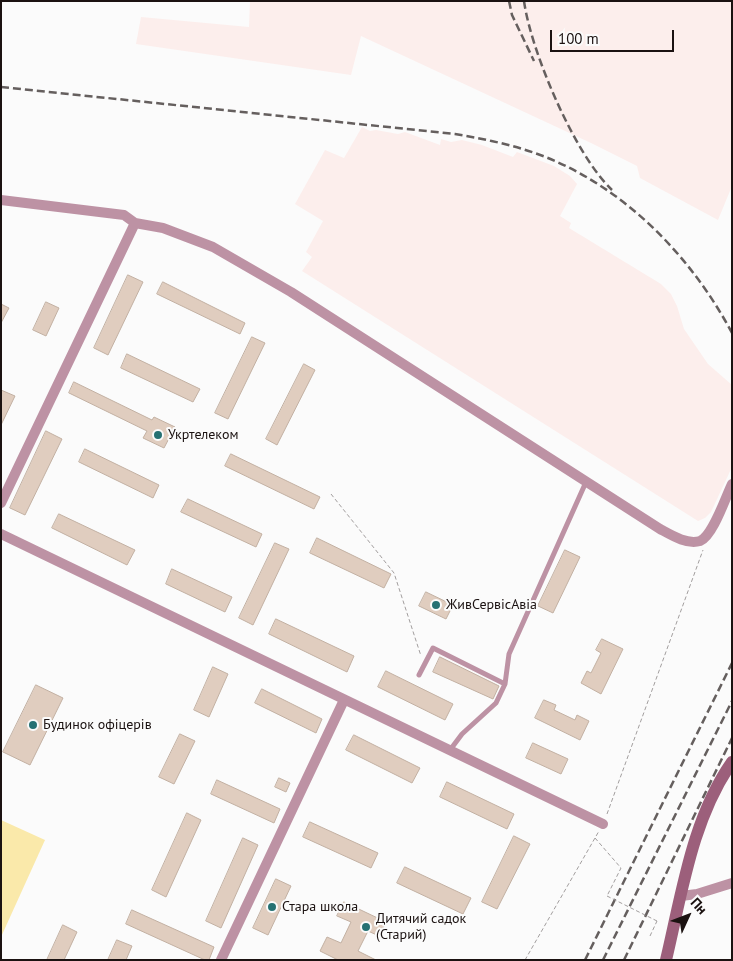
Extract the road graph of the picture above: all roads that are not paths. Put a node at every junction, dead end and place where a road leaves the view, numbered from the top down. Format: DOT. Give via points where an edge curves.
graph roads {
  1 [pos="1,200"];
  2 [pos="135,223"];
  3 [pos="586,482"];
  4 [pos="732,484"];
  5 [pos="1,503"];
  6 [pos="1,534"];
  7 [pos="419,675"];
  8 [pos="505,684"];
  9 [pos="344,700"];
  10 [pos="450,750"];
  11 [pos="732,762"];
  12 [pos="603,824"];
  13 [pos="732,883"];
  14 [pos="681,896"];
  15 [pos="221,960"];
  16 [pos="666,960"];
  1 -- 2 [label="street" via="124,215"];
  2 -- 3 [label="street" via="162,228 213,247 291,292"];
  2 -- 5 [label="street"];
  3 -- 4 [label="street" via="660,530 691,541 702,540 710,533"];
  3 -- 8 [label="lane" via="509,654"];
  6 -- 9 [label="street"];
  7 -- 8 [label="lane" via="434,648"];
  8 -- 10 [label="lane" via="496,703 462,734"];
  9 -- 10 [label="street"];
  9 -- 15 [label="street"];
  10 -- 12 [label="street"];
  11 -- 14 [label="street" via="701,821"];
  13 -- 14 [label="street"];
  14 -- 16 [label="street"];
}
